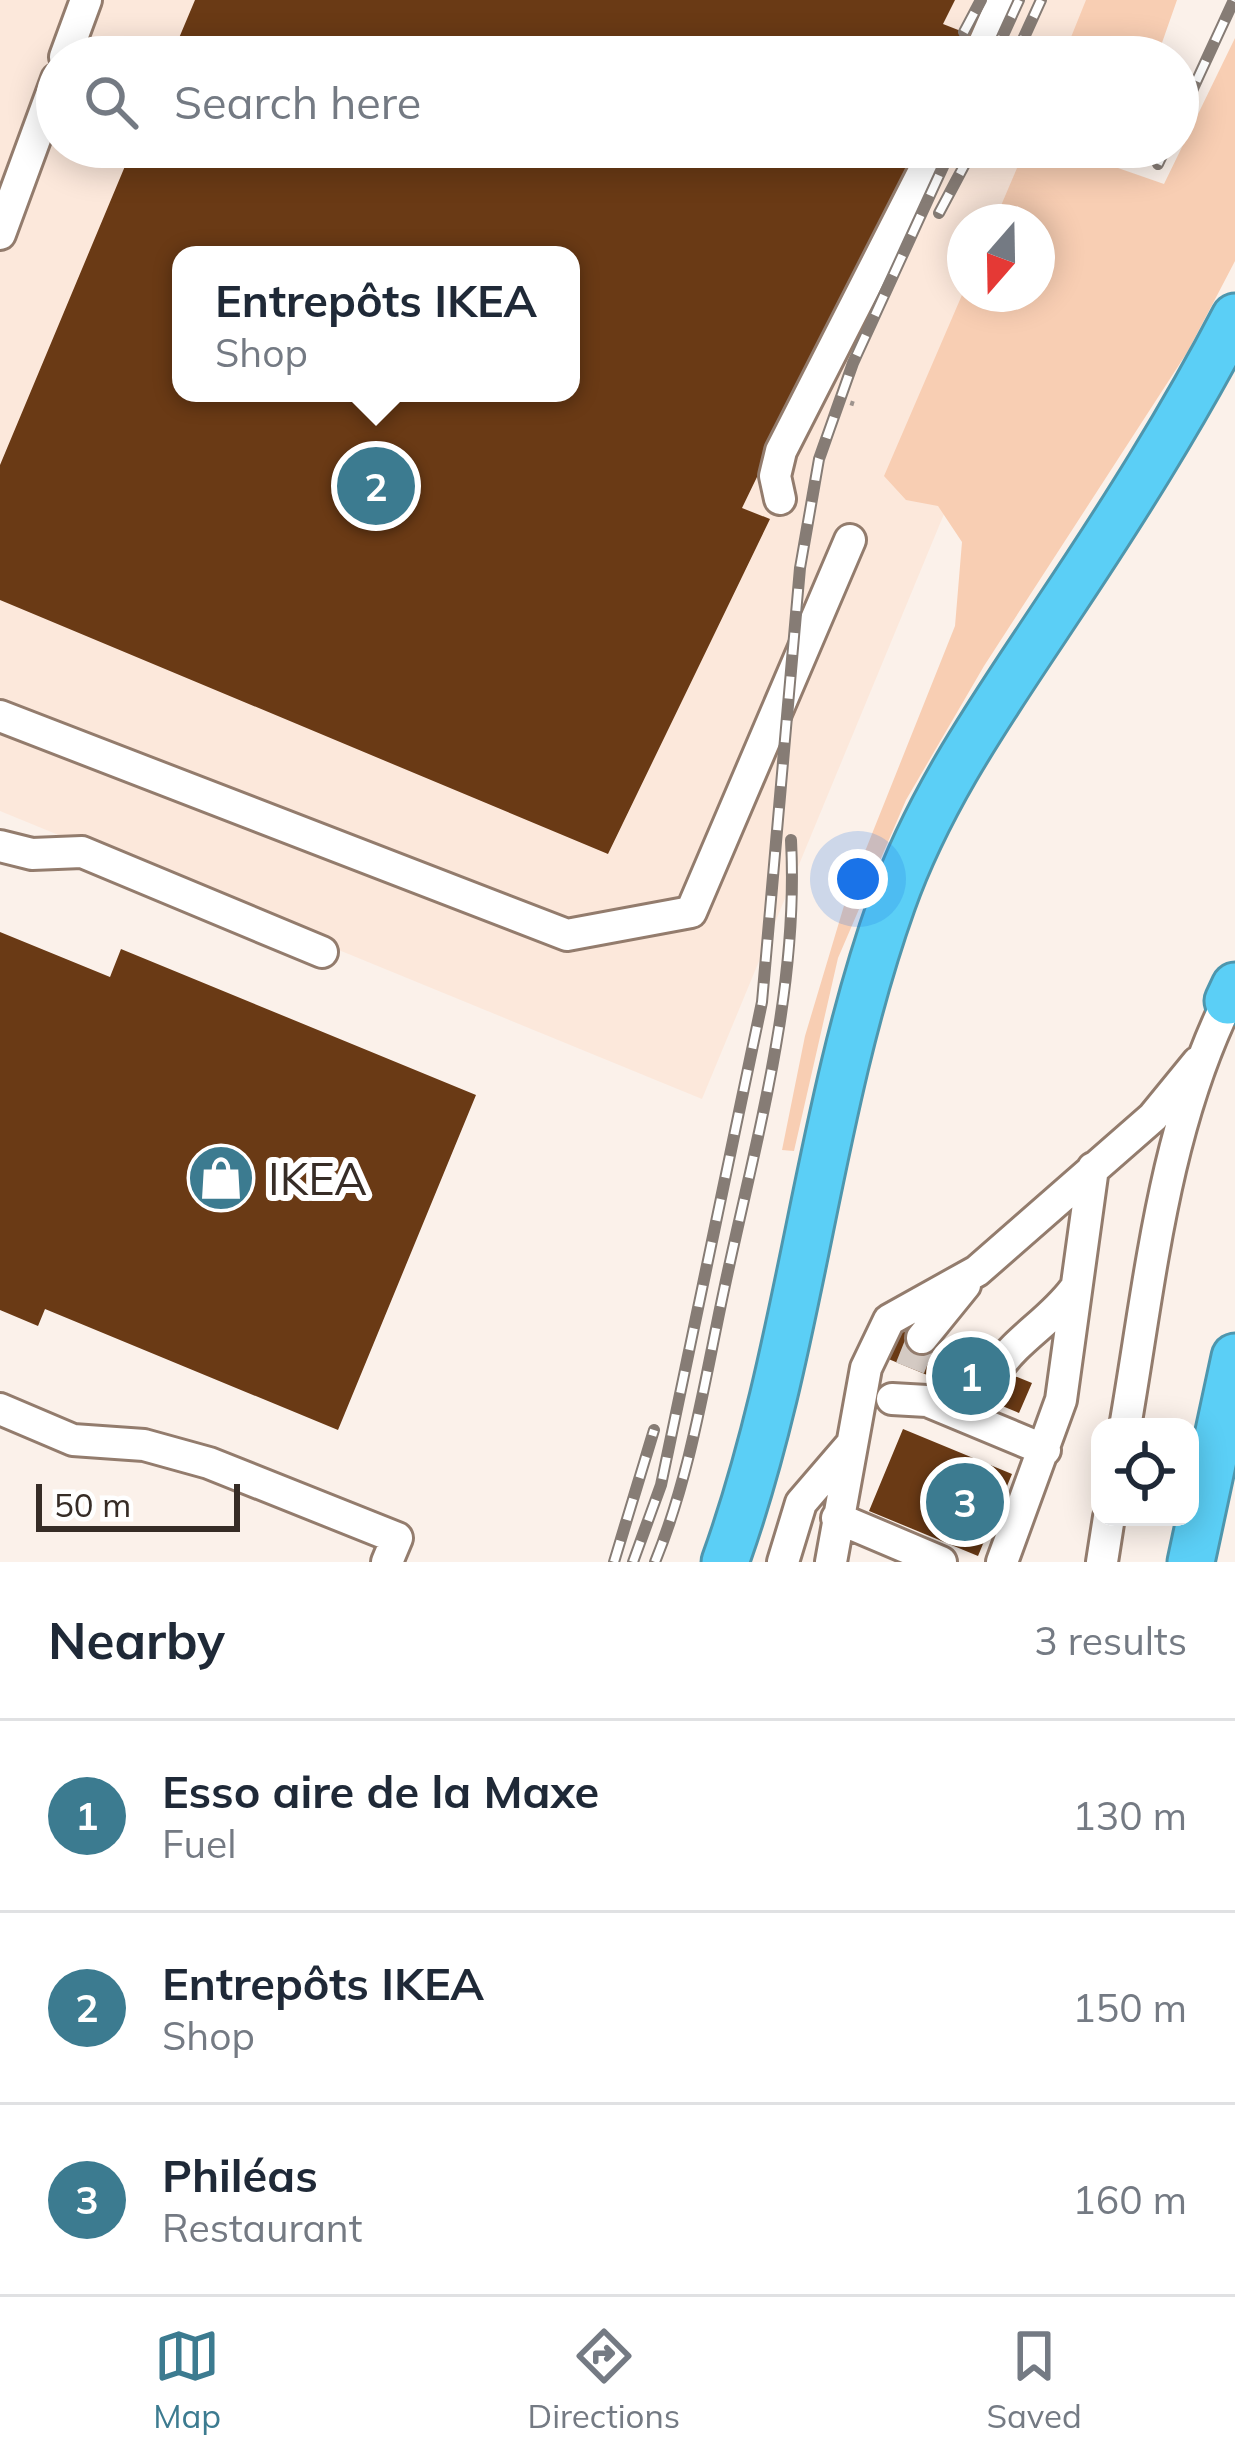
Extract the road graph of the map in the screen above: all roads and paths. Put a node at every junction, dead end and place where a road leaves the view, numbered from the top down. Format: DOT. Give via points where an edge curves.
graph roads {
  1 [pos="86,0"];
  2 [pos="1003,0"];
  3 [pos="73,36"];
  4 [pos="987,36"];
  5 [pos="36,136"];
  6 [pos="925,168"];
  7 [pos="0,234"];
  8 [pos="1235,316"];
  9 [pos="780,500"];
  10 [pos="850,540"];
  11 [pos="0,716"];
  12 [pos="0,846"];
  13 [pos="322,952"];
  14 [pos="1232,993"];
  15 [pos="1198,1061"];
  16 [pos="1093,1168"];
  17 [pos="977,1271"];
  18 [pos="1077,1286"];
  19 [pos="922,1338"];
  20 [pos="1235,1357"];
  21 [pos="910,1368"];
  22 [pos="997,1369"];
  23 [pos="892,1399"];
  24 [pos="0,1409"];
  25 [pos="1127,1418"];
  26 [pos="852,1437"];
  27 [pos="1045,1450"];
  28 [pos="837,1518"];
  29 [pos="1108,1526"];
  30 [pos="387,1562"];
  31 [pos="725,1562"];
  32 [pos="783,1562"];
  33 [pos="830,1562"];
  34 [pos="941,1562"];
  35 [pos="1002,1562"];
  36 [pos="1102,1562"];
  37 [pos="1191,1562"];
  1 -- 3 [label="lane"];
  2 -- 4 [label="lane"];
  5 -- 7 [label="lane"];
  6 -- 9 [label="lane" via="781,452"];
  8 -- 31 [label="highway" via="1189,406 946,778 893,900 851,1034 755,1463"];
  10 -- 11 [label="lane" via="691,913 567,935"];
  12 -- 13 [label="lane" via="82,852"];
  14 -- 15 [label="lane"];
  15 -- 16 [label="lane" via="1153,1117"];
  15 -- 25 [label="lane" via="1173,1149"];
  16 -- 17 [label="lane"];
  16 -- 18 [label="lane"];
  17 -- 19 [label="lane"];
  17 -- 26 [label="lane" via="889,1320 866,1368"];
  18 -- 22 [label="lane"];
  18 -- 27 [label="lane" via="1061,1400"];
  20 -- 37 [label="highway"];
  21 -- 23 [label="lane"];
  23 -- 26 [label="lane"];
  23 -- 27 [label="lane" via="980,1410"];
  24 -- 30 [label="lane" via="73,1440 144,1444 209,1463 397,1538"];
  26 -- 28 [label="lane"];
  26 -- 32 [label="lane" via="801,1503"];
  27 -- 35 [label="lane"];
  28 -- 33 [label="lane"];
  28 -- 34 [label="lane"];
  29 -- 36 [label="lane"];
}
